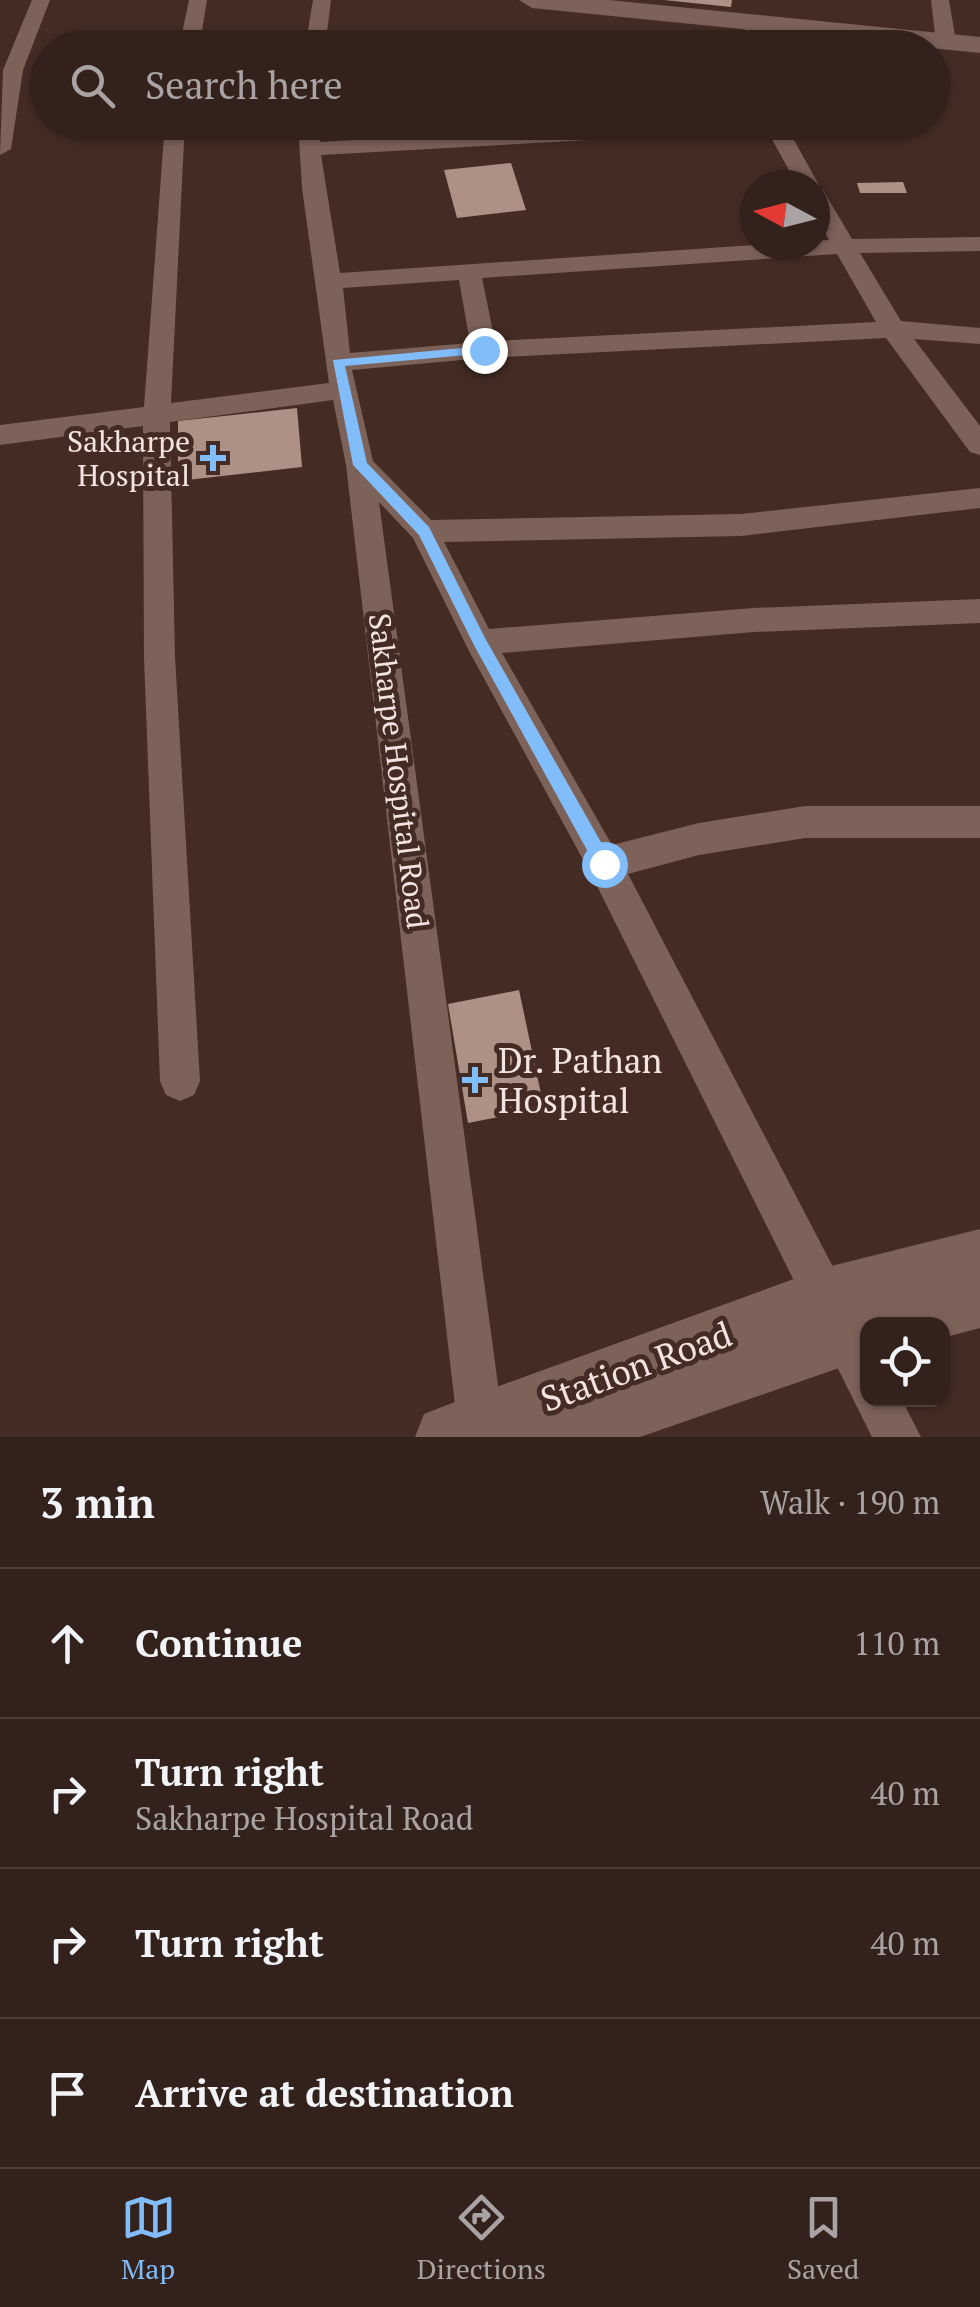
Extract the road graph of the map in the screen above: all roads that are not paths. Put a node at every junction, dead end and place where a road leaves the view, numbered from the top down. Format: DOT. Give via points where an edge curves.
graph roads {
  1 [pos="42,0"];
  2 [pos="198,0"];
  3 [pos="322,0"];
  4 [pos="532,0"];
  5 [pos="940,0"];
  6 [pos="755,23"];
  7 [pos="192,30"];
  8 [pos="318,30"];
  9 [pos="825,30"];
  10 [pos="944,30"];
  11 [pos="950,42"];
  12 [pos="980,45"];
  13 [pos="174,140"];
  14 [pos="309,140"];
  15 [pos="783,140"];
  16 [pos="0,149"];
  17 [pos="800,170"];
  18 [pos="830,222"];
  19 [pos="980,244"];
  20 [pos="844,246"];
  21 [pos="469,271"];
  22 [pos="330,280"];
  23 [pos="892,329"];
  24 [pos="980,336"];
  25 [pos="484,350"];
  26 [pos="341,376"];
  27 [pos="158,413"];
  28 [pos="0,435"];
  29 [pos="980,444"];
  30 [pos="360,465"];
  31 [pos="980,498"];
  32 [pos="424,531"];
  33 [pos="980,611"];
  34 [pos="480,642"];
  35 [pos="980,822"];
  36 [pos="604,864"];
  37 [pos="180,1082"];
  38 [pos="980,1259"];
  39 [pos="980,1298"];
  40 [pos="856,1333"];
  41 [pos="881,1407"];
  42 [pos="463,1430"];
  43 [pos="548,1437"];
  44 [pos="898,1437"];
  1 -- 16 [label="street" via="12,70"];
  2 -- 7 [label="street"];
  3 -- 8 [label="street"];
  4 -- 6 [label="main road"];
  5 -- 10 [label="street"];
  6 -- 9 [label="main road"];
  11 -- 12 [label="main road"];
  13 -- 27 [label="street"];
  14 -- 22 [label="street, Sakharpe Hospital Road"];
  15 -- 17 [label="street"];
  18 -- 20 [label="street"];
  19 -- 20 [label="street"];
  20 -- 21 [label="street"];
  20 -- 23 [label="street"];
  21 -- 22 [label="street"];
  21 -- 25 [label="street"];
  22 -- 26 [label="street, Sakharpe Hospital Road"];
  23 -- 24 [label="street"];
  23 -- 25 [label="street"];
  23 -- 29 [label="street"];
  25 -- 26 [label="street"];
  26 -- 27 [label="street"];
  26 -- 30 [label="street, Sakharpe Hospital Road"];
  27 -- 28 [label="street"];
  27 -- 37 [label="street" via="162,765"];
  30 -- 32 [label="street"];
  30 -- 42 [label="street, Sakharpe Hospital Road"];
  31 -- 32 [label="street" via="740,525"];
  32 -- 34 [label="street"];
  33 -- 34 [label="street" via="754,620"];
  34 -- 36 [label="street"];
  35 -- 36 [label="street" via="805,822 699,839"];
  36 -- 40 [label="street"];
  38 -- 40 [label="main road"];
  39 -- 40 [label="main road"];
  40 -- 42 [label="main road, Station Road"];
  40 -- 43 [label="main road, Station Road"];
  41 -- 44 [label="street"];
}
